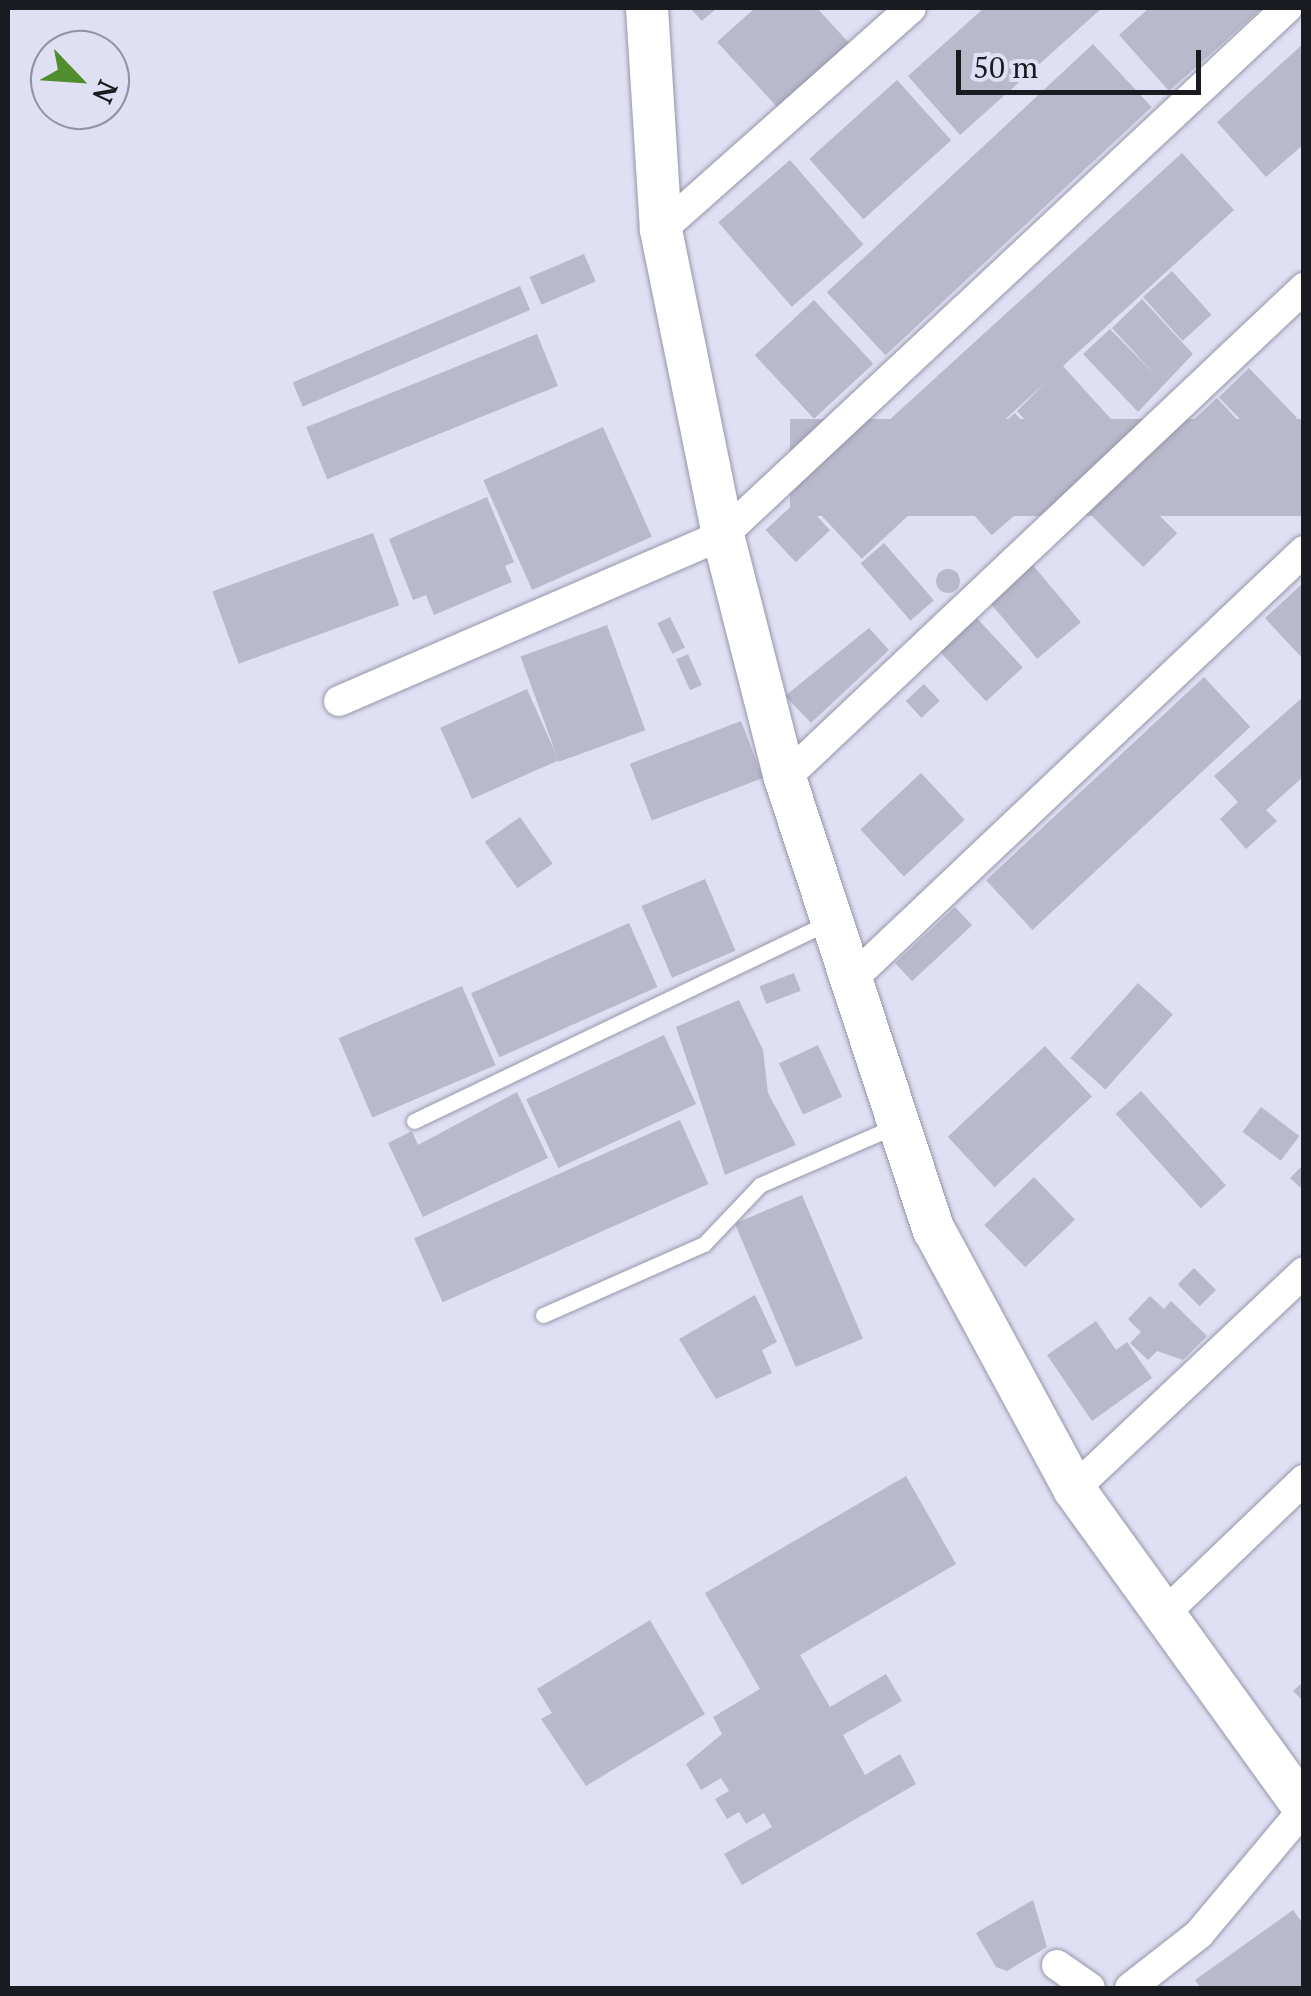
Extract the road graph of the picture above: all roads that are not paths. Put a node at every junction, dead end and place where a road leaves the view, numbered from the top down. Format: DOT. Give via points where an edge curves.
graph roads {
  1 [pos="647,8"];
  2 [pos="911,8"];
  3 [pos="1287,8"];
  4 [pos="660,230"];
  5 [pos="1304,288"];
  6 [pos="722,535"];
  7 [pos="1304,551"];
  8 [pos="339,701"];
  9 [pos="785,778"];
  10 [pos="834,920"];
  11 [pos="853,978"];
  12 [pos="414,1121"];
  13 [pos="898,1125"];
  14 [pos="1304,1272"];
  15 [pos="542,1315"];
  16 [pos="1304,1480"];
  17 [pos="1074,1489"];
  18 [pos="1162,1615"];
  19 [pos="1304,1809"];
  20 [pos="1056,1966"];
  21 [pos="1090,1988"];
  22 [pos="1130,1988"];
  1 -- 4 [label="street"];
  2 -- 4 [label="street"];
  3 -- 6 [label="street"];
  4 -- 6 [label="street"];
  5 -- 9 [label="street"];
  6 -- 8 [label="street"];
  6 -- 9 [label="street"];
  7 -- 11 [label="street"];
  9 -- 10 [label="street"];
  10 -- 11 [label="street"];
  10 -- 12 [label="lane"];
  11 -- 13 [label="street"];
  13 -- 15 [label="lane" via="760,1185 704,1244"];
  13 -- 17 [label="street" via="934,1230"];
  14 -- 17 [label="street"];
  16 -- 18 [label="street"];
  17 -- 18 [label="street"];
  18 -- 19 [label="street"];
  19 -- 22 [label="street" via="1198,1934"];
  20 -- 21 [label="street"];
}
